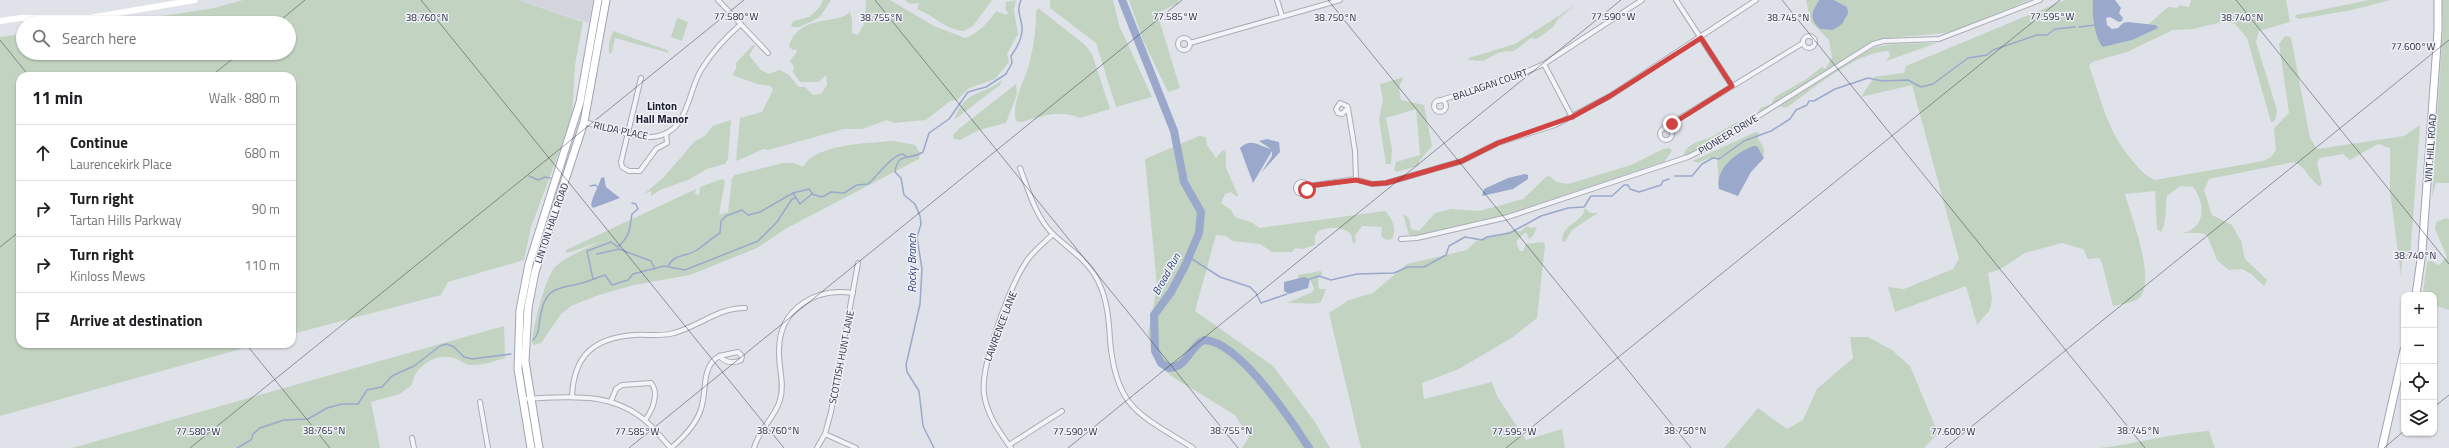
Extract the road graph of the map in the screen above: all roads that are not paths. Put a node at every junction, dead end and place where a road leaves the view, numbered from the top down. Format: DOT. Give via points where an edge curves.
graph roads {
  1 [pos="195,0"];
  2 [pos="598,0"];
  3 [pos="606,0"];
  4 [pos="718,0"];
  5 [pos="1277,0"];
  6 [pos="1339,0"];
  7 [pos="1642,0"];
  8 [pos="1676,0"];
  9 [pos="1756,0"];
  10 [pos="2040,0"];
  11 [pos="2438,0"];
  12 [pos="101,16"];
  13 [pos="1282,16"];
  14 [pos="16,19"];
  15 [pos="0,21"];
  16 [pos="741,24"];
  17 [pos="1701,38"];
  18 [pos="1190,43"];
  19 [pos="1803,44"];
  20 [pos="768,53"];
  21 [pos="1544,64"];
  22 [pos="641,78"];
  23 [pos="1732,86"];
  24 [pos="1438,101"];
  25 [pos="1348,108"];
  26 [pos="1572,117"];
  27 [pos="584,122"];
  28 [pos="1668,129"];
  29 [pos="629,133"];
  30 [pos="666,133"];
  31 [pos="1020,168"];
  32 [pos="1356,180"];
  33 [pos="1308,186"];
  34 [pos="1053,234"];
  35 [pos="1401,239"];
  36 [pos="858,263"];
  37 [pos="2416,292"];
  38 [pos="853,293"];
  39 [pos="745,308"];
  40 [pos="719,356"];
  41 [pos="2401,363"];
  42 [pos="572,396"];
  43 [pos="522,399"];
  44 [pos="530,399"];
  45 [pos="611,401"];
  46 [pos="480,402"];
  47 [pos="1062,411"];
  48 [pos="645,420"];
  49 [pos="825,434"];
  50 [pos="412,438"];
  51 [pos="1010,447"];
  52 [pos="414,448"];
  53 [pos="488,448"];
  54 [pos="531,448"];
  55 [pos="539,448"];
  56 [pos="671,448"];
  57 [pos="754,448"];
  58 [pos="817,448"];
  59 [pos="856,448"];
  60 [pos="1193,448"];
  61 [pos="2382,448"];
  1 -- 12 [label="main road"];
  2 -- 43 [label="main road, LINTON HALL ROAD" via="574,128 523,285 517,340"];
  3 -- 27 [label="main road, LINTON HALL ROAD"];
  4 -- 16 [label="street"];
  5 -- 13 [label="street"];
  6 -- 13 [label="street"];
  7 -- 21 [label="street, BALLAGAN COURT"];
  8 -- 17 [label="street"];
  9 -- 17 [label="street"];
  10 -- 35 [label="street, PIONEER DRIVE" via="1939,39 1884,41 1873,44 1695,154 1508,217 1417,238"];
  11 -- 37 [label="main road, VINT HILL ROAD" via="2422,250"];
  13 -- 18 [label="street"];
  14 -- 15 [label="main road"];
  16 -- 20 [label="street"];
  16 -- 30 [label="street" via="706,62 692,88 686,113"];
  17 -- 23 [label="street"];
  17 -- 26 [label="street"];
  19 -- 23 [label="street"];
  21 -- 24 [label="street, BALLAGAN COURT" via="1514,77"];
  21 -- 26 [label="street"];
  22 -- 29 [label="street"];
  23 -- 28 [label="street" via="1677,120"];
  25 -- 32 [label="street" via="1355,151"];
  26 -- 32 [label="street" via="1498,143 1465,160 1375,184"];
  27 -- 29 [label="street, RILDA PLACE"];
  27 -- 44 [label="main road, LINTON HALL ROAD" via="535,272 528,308 525,361"];
  29 -- 30 [label="street, RILDA PLACE" via="653,137"];
  29 -- 30 [label="street" via="621,165 624,169 636,172 642,169 656,149 667,142"];
  31 -- 34 [label="street" via="1039,214"];
  32 -- 33 [label="street"];
  34 -- 51 [label="street, LAWRENCE LANE" via="1033,253 1021,271 984,368 984,395 988,412"];
  34 -- 60 [label="street" via="1087,263 1102,290 1108,311 1114,372 1123,394 1145,417"];
  36 -- 38 [label="street, SCOTTISH HUNT LANE"];
  38 -- 49 [label="street, SCOTTISH HUNT LANE"];
  38 -- 57 [label="street" via="829,292 812,297 789,316 782,328 779,343 782,383 780,399"];
  39 -- 42 [label="street" via="716,312 672,334 634,335 603,343 589,351 580,361 574,374"];
  40 -- 40 [label="street" via="738,352 742,356 741,360 734,362 726,361"];
  40 -- 56 [label="street" via="709,366 699,416"];
  41 -- 61 [label="main road"];
  42 -- 44 [label="street"];
  42 -- 45 [label="street"];
  43 -- 44 [label="street"];
  43 -- 54 [label="main road, LINTON HALL ROAD"];
  44 -- 55 [label="main road, LINTON HALL ROAD"];
  45 -- 48 [label="street"];
  45 -- 48 [label="street" via="616,389 622,385 651,383 654,388 654,404"];
  46 -- 53 [label="street"];
  47 -- 51 [label="street"];
  48 -- 56 [label="street"];
  49 -- 58 [label="street, SCOTTISH HUNT LANE"];
  49 -- 59 [label="street"];
  50 -- 52 [label="street"];
}
